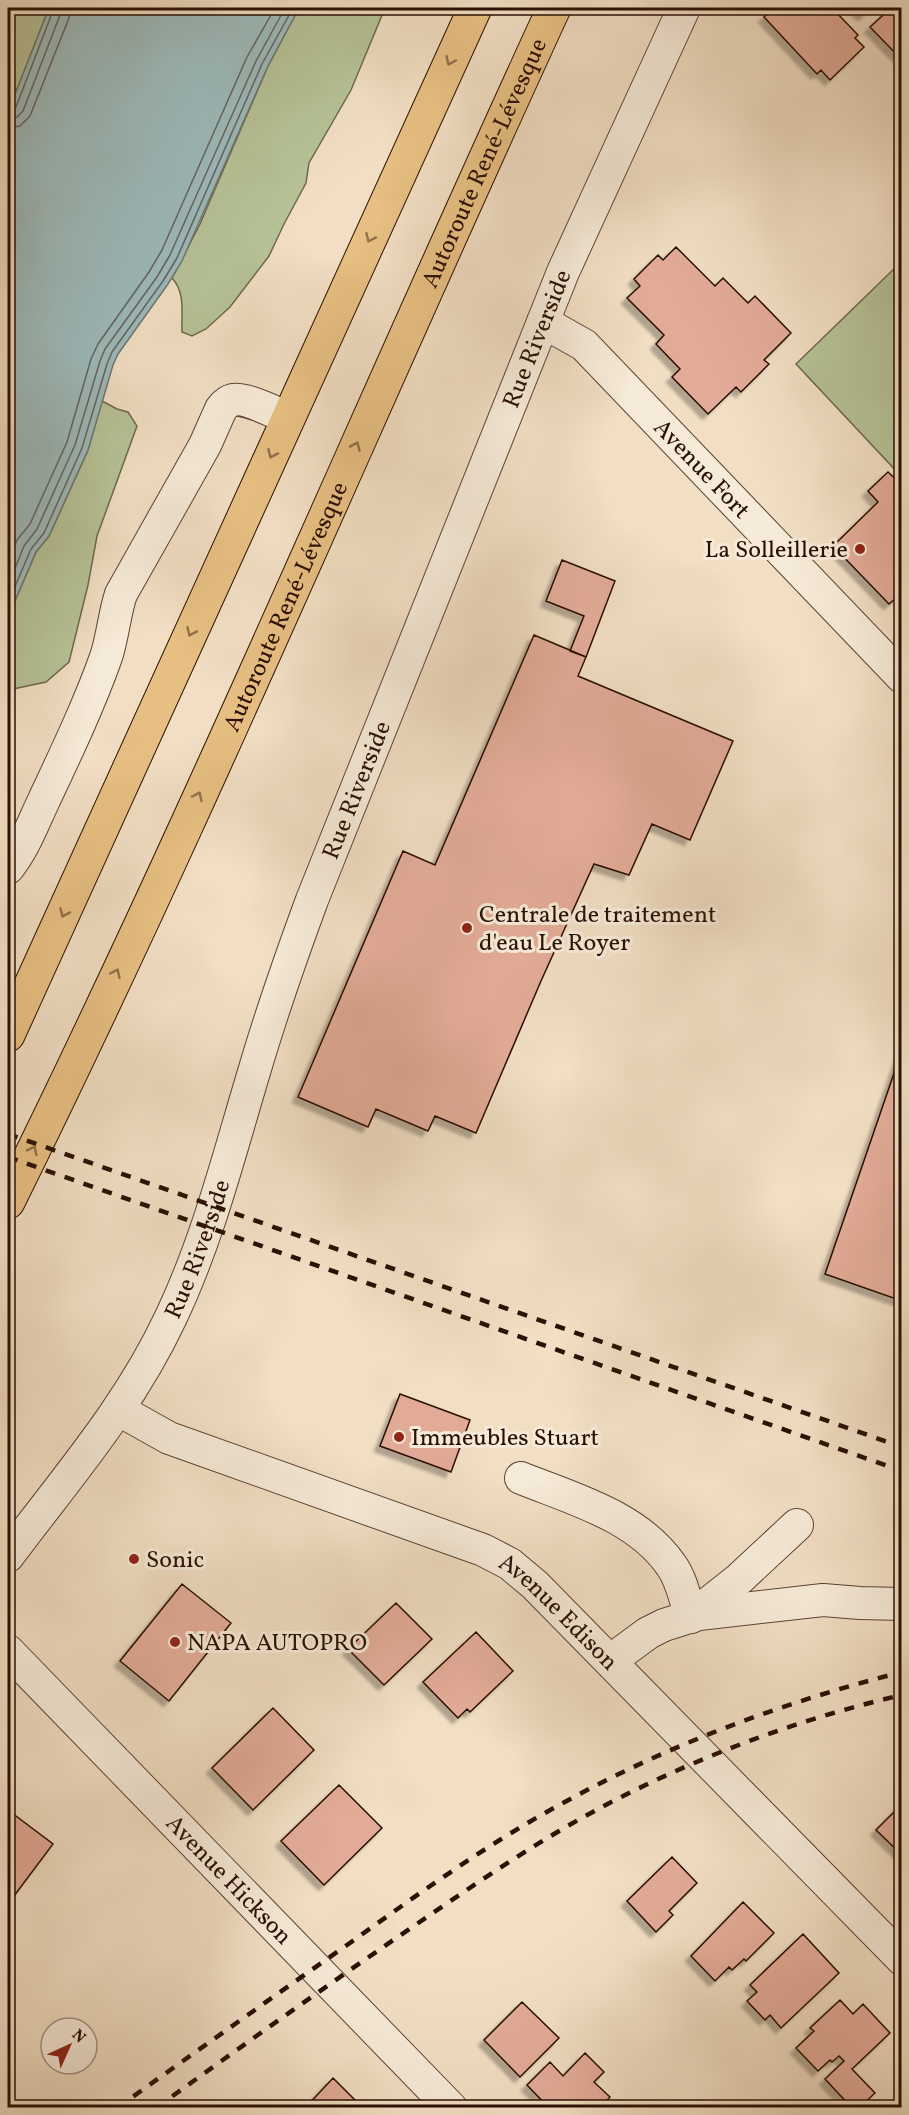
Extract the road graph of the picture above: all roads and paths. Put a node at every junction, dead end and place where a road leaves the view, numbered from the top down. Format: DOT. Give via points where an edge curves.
graph roads {
  1 [pos="475,8"];
  2 [pos="554,8"];
  3 [pos="684,8"];
  4 [pos="543,322"];
  5 [pos="288,418"];
  6 [pos="902,677"];
  7 [pos="8,868"];
  8 [pos="16,1012"];
  9 [pos="8,1035"];
  10 [pos="8,1202"];
  11 [pos="119,1410"];
  12 [pos="521,1478"];
  13 [pos="797,1525"];
  14 [pos="8,1556"];
  15 [pos="902,1604"];
  16 [pos="691,1617"];
  17 [pos="8,1651"];
  18 [pos="610,1661"];
  19 [pos="902,1959"];
  20 [pos="451,2108"];
  1 -- 5 [label="highway, one-way"];
  10 -- 2 [label="highway, Autoroute René-Lévesque, one-way" via="220,749"];
  3 -- 4 [label="street, Rue Riverside"];
  4 -- 6 [label="street, Avenue Fort" via="584,345"];
  4 -- 11 [label="street, Rue Riverside" via="312,900 197,1253 171,1316"];
  5 -- 7 [label="street" via="242,400 234,399 221,409 121,594 113,633 93,688 26,838"];
  5 -- 8 [label="highway, one-way"];
  8 -- 9 [label="highway"];
  11 -- 14 [label="street, Rue Riverside"];
  11 -- 18 [label="street, Avenue Edison" via="169,1438 497,1556 522,1573"];
  12 -- 16 [label="street" via="609,1514 646,1537 671,1565"];
  13 -- 16 [label="street"];
  15 -- 16 [label="street" via="798,1601"];
  16 -- 18 [label="street" via="648,1633"];
  17 -- 20 [label="street, Avenue Hickson"];
  18 -- 19 [label="street, Avenue Edison"];
}
